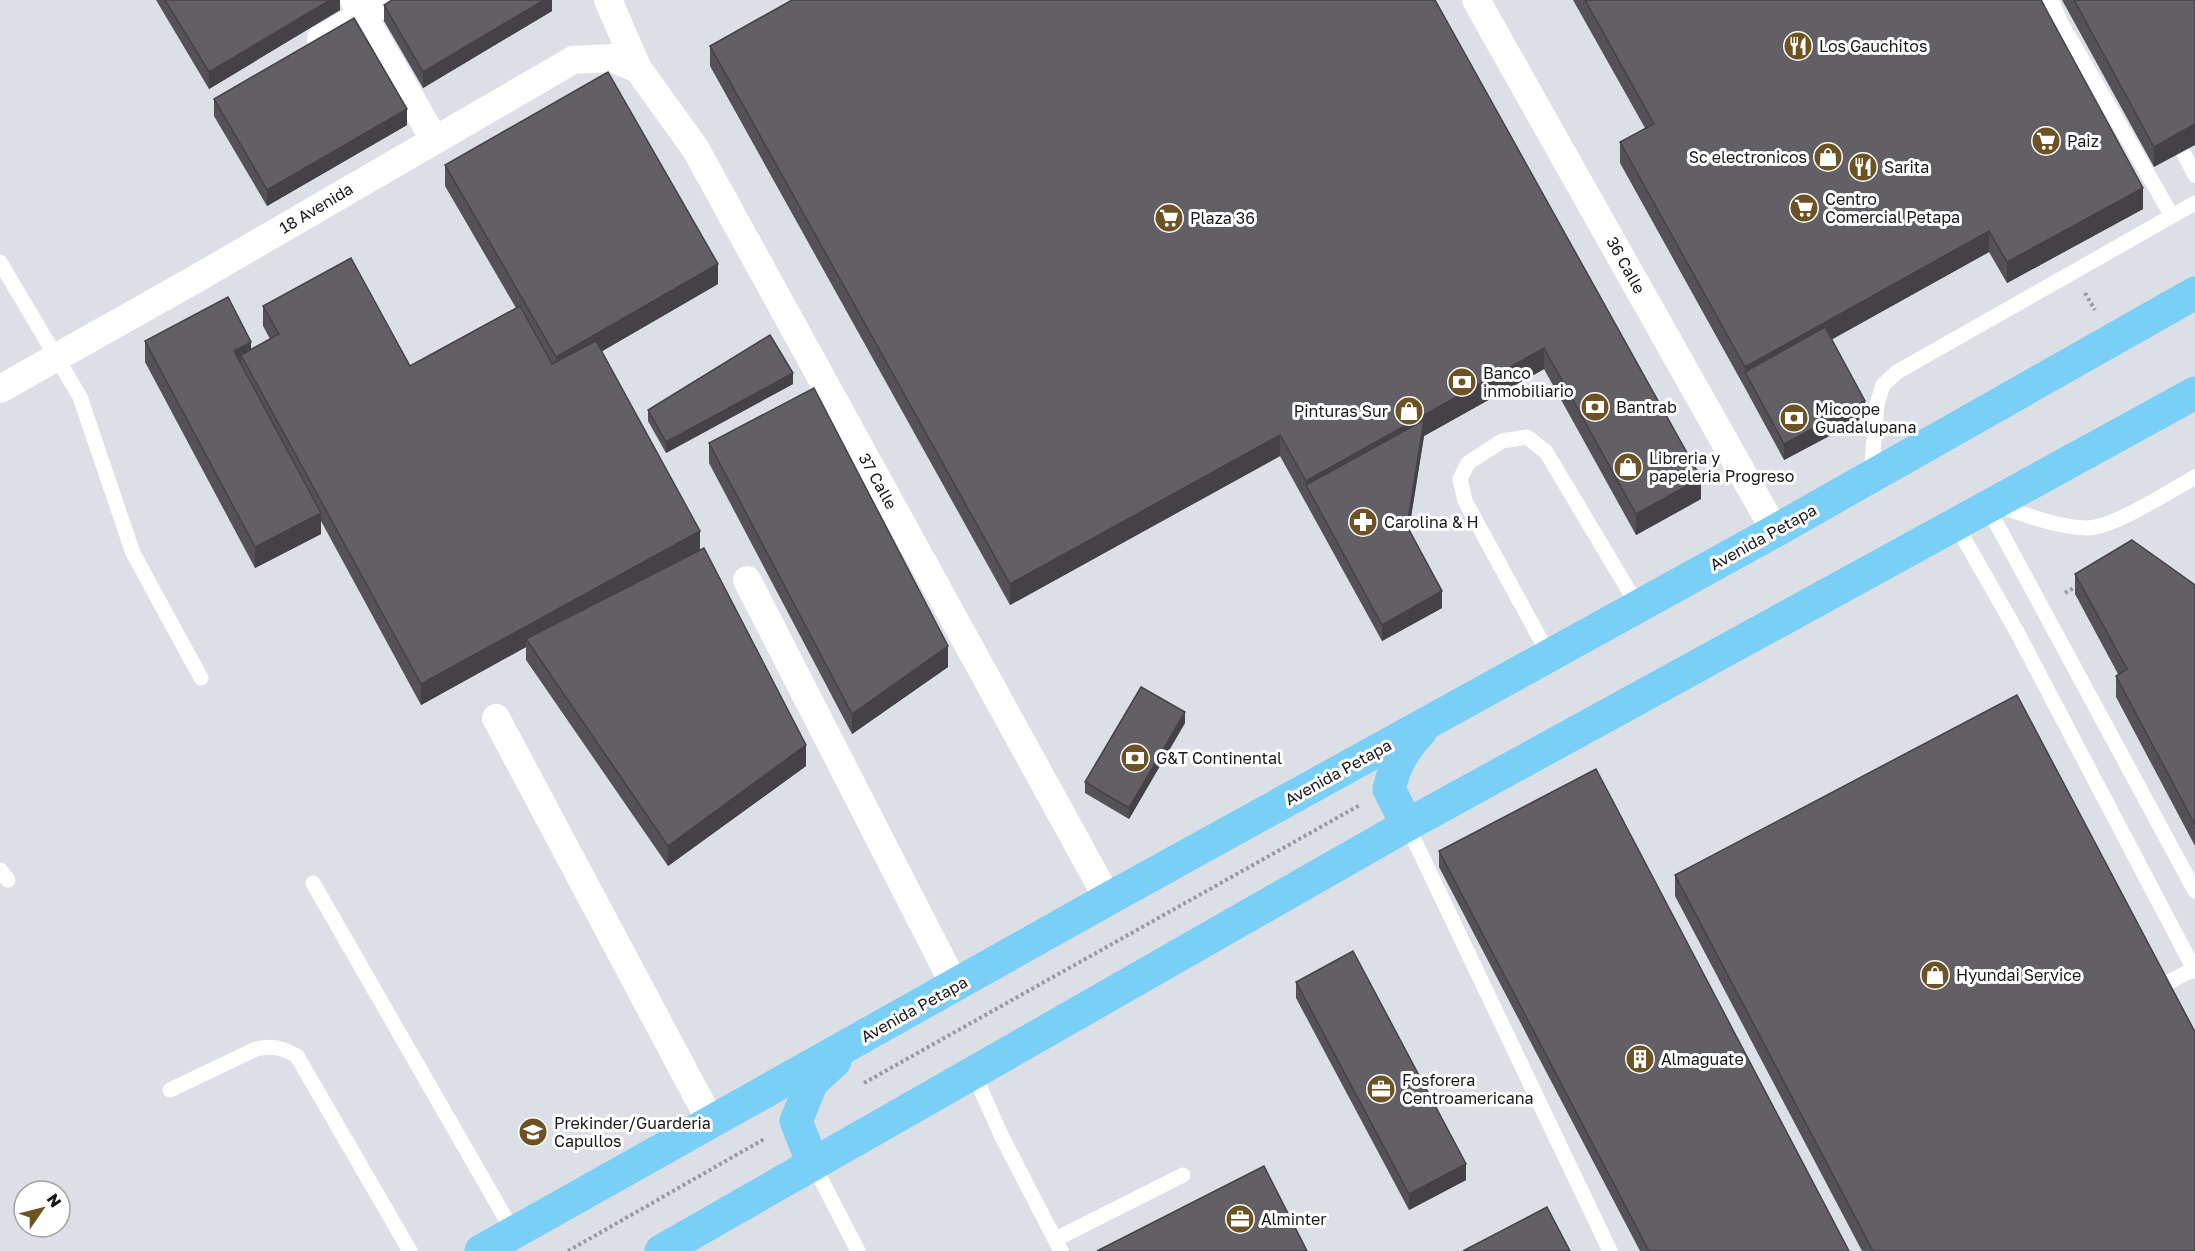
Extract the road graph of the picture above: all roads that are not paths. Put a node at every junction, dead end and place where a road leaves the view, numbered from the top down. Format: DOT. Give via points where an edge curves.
graph roads {
  1 [pos="389,0"];
  2 [pos="608,0"];
  3 [pos="1476,0"];
  4 [pos="2050,0"];
  5 [pos="358,7"];
  6 [pos="302,50"];
  7 [pos="638,69"];
  8 [pos="434,139"];
  9 [pos="2183,152"];
  10 [pos="2195,175"];
  11 [pos="2195,203"];
  12 [pos="2172,216"];
  13 [pos="0,262"];
  14 [pos="2195,293"];
  15 [pos="56,358"];
  16 [pos="0,389"];
  17 [pos="2195,393"];
  18 [pos="1871,475"];
  19 [pos="2195,477"];
  20 [pos="1989,505"];
  21 [pos="1955,523"];
  22 [pos="1775,531"];
  23 [pos="747,580"];
  24 [pos="1638,606"];
  25 [pos="1549,655"];
  26 [pos="201,678"];
  27 [pos="496,718"];
  28 [pos="1431,720"];
  29 [pos="1407,825"];
  30 [pos="313,883"];
  31 [pos="2195,891"];
  32 [pos="1108,899"];
  33 [pos="2194,970"];
  34 [pos="955,986"];
  35 [pos="2142,996"];
  36 [pos="859,1039"];
  37 [pos="973,1072"];
  38 [pos="170,1090"];
  39 [pos="711,1122"];
  40 [pos="813,1164"];
  41 [pos="1183,1175"];
  42 [pos="514,1233"];
  43 [pos="1058,1245"];
  44 [pos="410,1251"];
  45 [pos="482,1251"];
  46 [pos="661,1251"];
  47 [pos="858,1251"];
  48 [pos="1610,1251"];
  1 -- 5 [label="street"];
  2 -- 7 [label="street, 37 Calle"];
  3 -- 22 [label="street, 36 Calle"];
  4 -- 12 [label="lane"];
  5 -- 6 [label="street"];
  5 -- 8 [label="street"];
  7 -- 8 [label="street, 18 Avenida" via="612,58 573,60"];
  7 -- 32 [label="street, 37 Calle" via="695,148"];
  8 -- 15 [label="street, 18 Avenida"];
  9 -- 10 [label="lane"];
  11 -- 12 [label="lane"];
  12 -- 18 [label="lane" via="1897,372 1883,385 1877,404"];
  13 -- 15 [label="lane"];
  14 -- 18 [label="main road, Avenida Petapa"];
  15 -- 16 [label="street, 18 Avenida"];
  15 -- 26 [label="lane" via="80,397 133,553"];
  17 -- 20 [label="main road"];
  18 -- 22 [label="main road, Avenida Petapa"];
  19 -- 20 [label="lane" via="2125,516 2089,528 2051,523"];
  20 -- 21 [label="main road"];
  20 -- 31 [label="lane"];
  21 -- 29 [label="main road"];
  21 -- 33 [label="lane" via="2017,632"];
  22 -- 24 [label="main road, Avenida Petapa"];
  23 -- 34 [label="street"];
  24 -- 25 [label="main road, Avenida Petapa"];
  24 -- 25 [label="lane" via="1546,452 1527,437 1502,441 1468,463 1460,479 1465,501"];
  25 -- 28 [label="main road, Avenida Petapa"];
  27 -- 39 [label="street"];
  28 -- 29 [label="main road" via="1405,748 1389,789"];
  28 -- 32 [label="main road, Avenida Petapa"];
  29 -- 37 [label="main road"];
  29 -- 48 [label="lane"];
  30 -- 42 [label="lane"];
  32 -- 34 [label="main road, Avenida Petapa"];
  33 -- 35 [label="lane"];
  34 -- 36 [label="main road, Avenida Petapa"];
  36 -- 39 [label="main road, Avenida Petapa"];
  36 -- 40 [label="main road" via="812,1082 796,1121"];
  37 -- 40 [label="main road"];
  37 -- 43 [label="lane"];
  38 -- 44 [label="lane" via="263,1047 283,1048 297,1056"];
  39 -- 42 [label="main road, Avenida Petapa"];
  40 -- 46 [label="main road"];
  40 -- 47 [label="lane"];
  41 -- 43 [label="lane"];
  42 -- 45 [label="main road, Avenida Petapa"];
}
